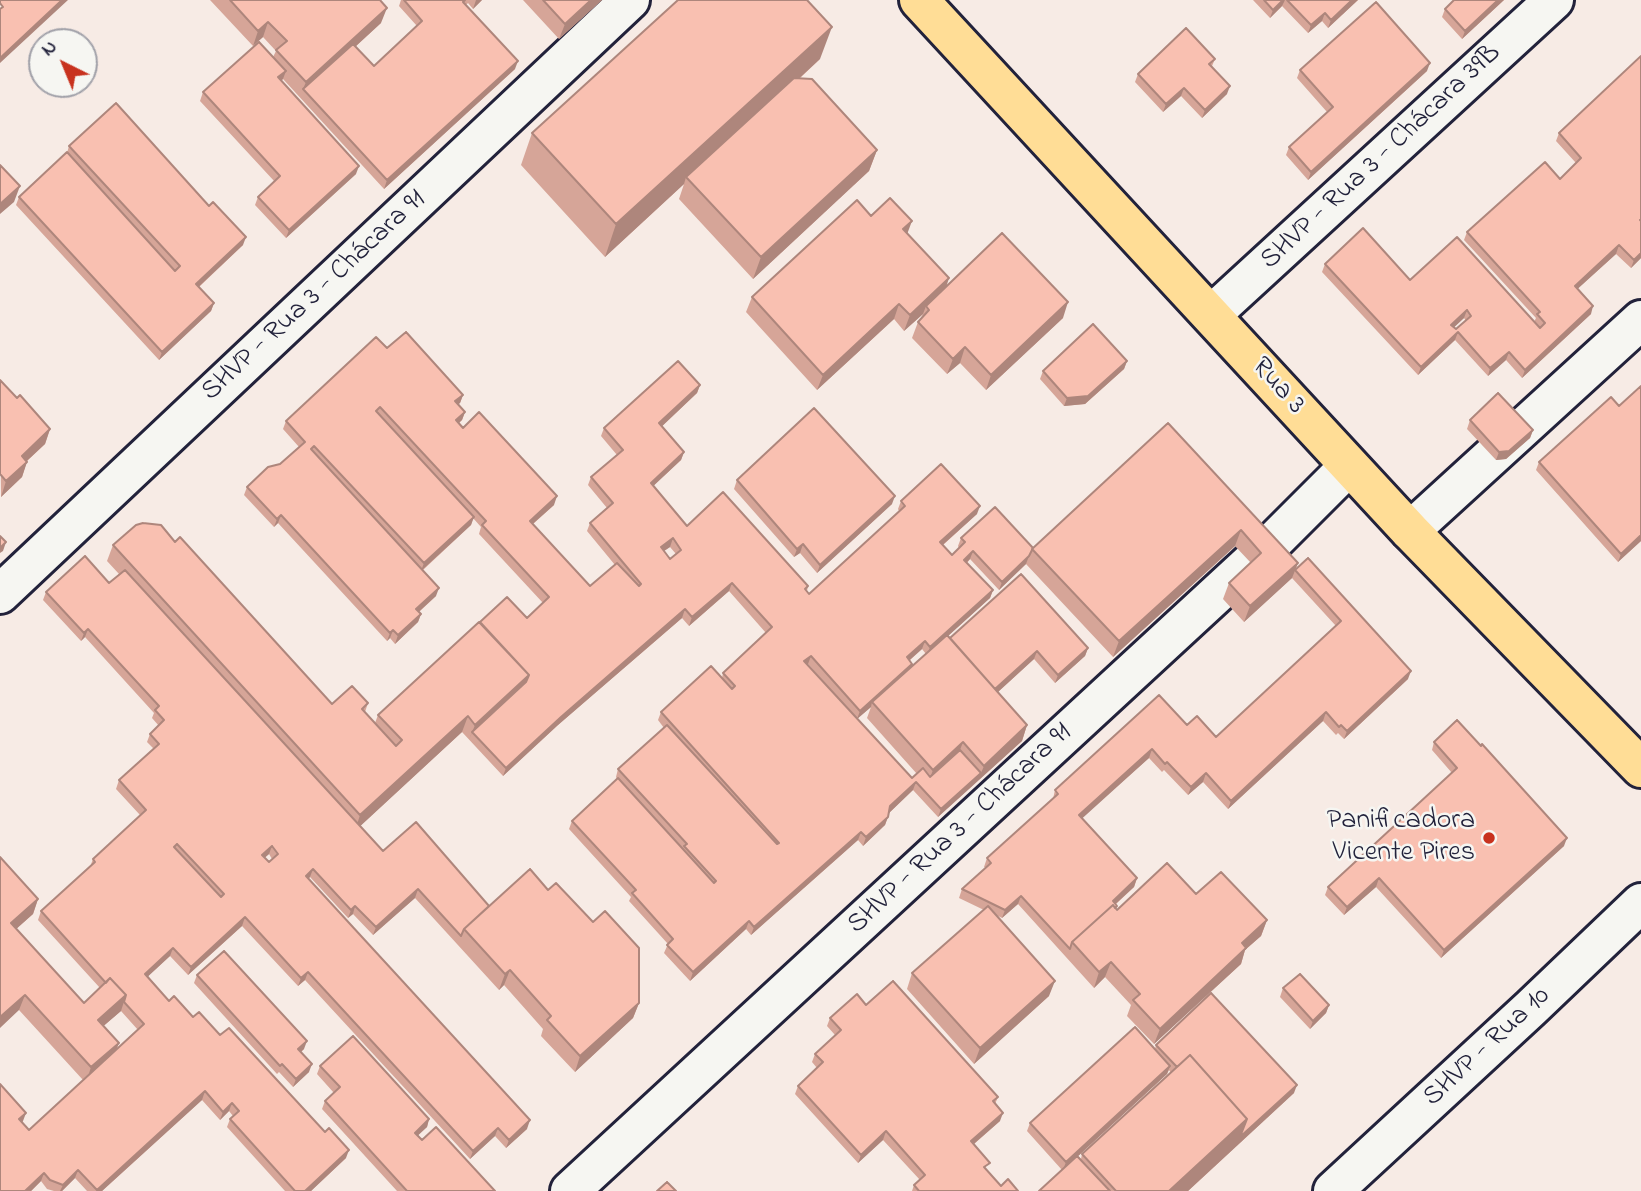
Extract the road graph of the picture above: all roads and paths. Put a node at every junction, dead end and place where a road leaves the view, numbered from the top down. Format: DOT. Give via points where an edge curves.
graph roads {
  1 [pos="629,0"];
  2 [pos="919,0"];
  3 [pos="1554,0"];
  4 [pos="1212,316"];
  5 [pos="1641,320"];
  6 [pos="1349,466"];
  7 [pos="1410,531"];
  8 [pos="0,594"];
  9 [pos="1641,768"];
  10 [pos="1641,902"];
  11 [pos="570,1191"];
  12 [pos="1333,1191"];
  1 -- 8 [label="street, SHVP - Rua 3 - Chácara 91"];
  2 -- 4 [label="main road, Rua 3"];
  3 -- 4 [label="street, SHVP - Rua 3 - Chácara 39B"];
  4 -- 6 [label="main road, Rua 3"];
  5 -- 7 [label="street"];
  6 -- 7 [label="main road, Rua 3"];
  6 -- 11 [label="street, SHVP - Rua 3 - Chácara 91" via="1274,541"];
  7 -- 9 [label="main road, Rua 3"];
  10 -- 12 [label="street, SHVP - Rua 10"];
}
